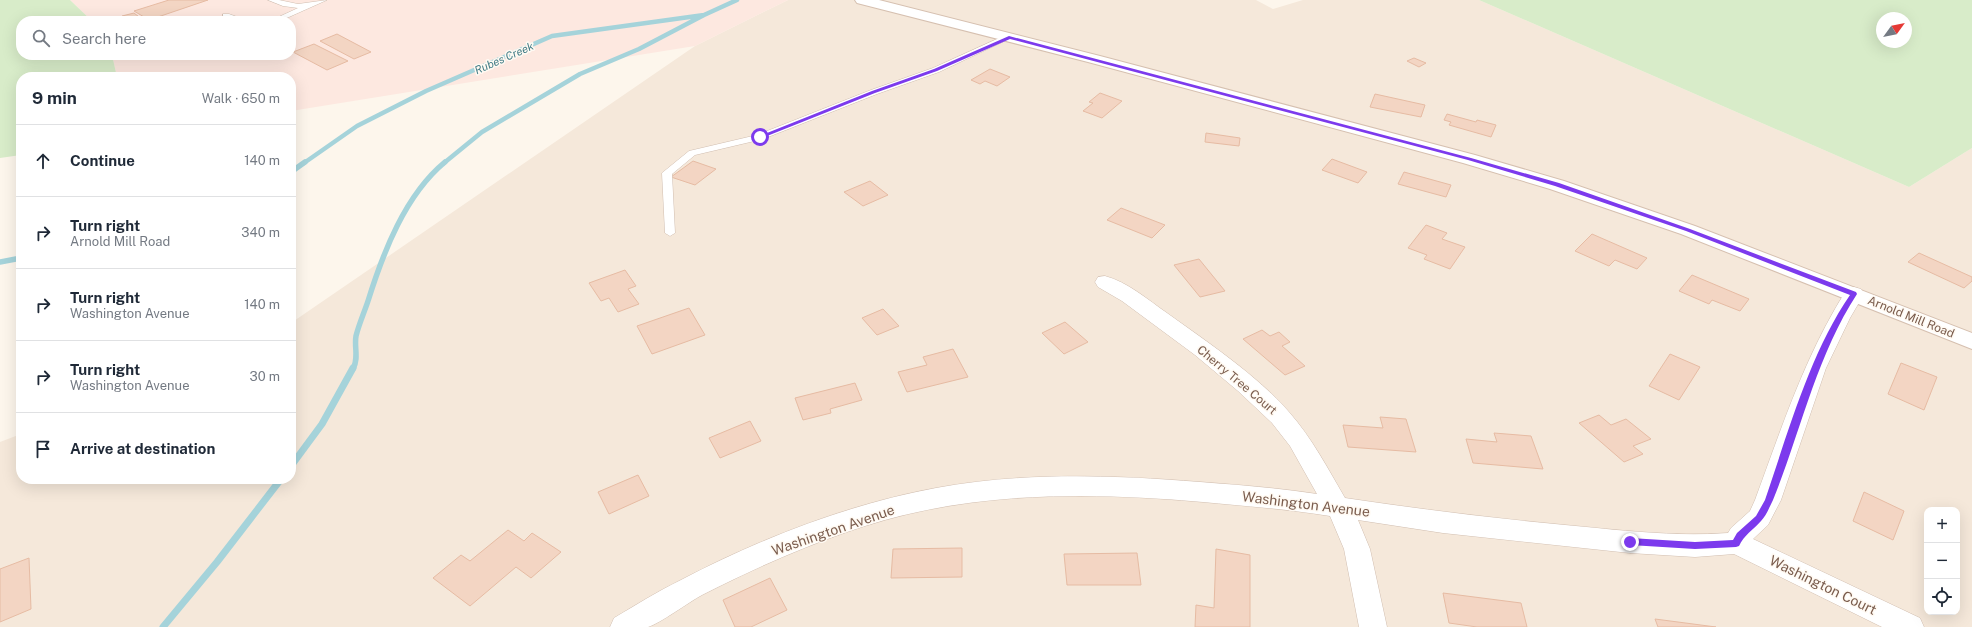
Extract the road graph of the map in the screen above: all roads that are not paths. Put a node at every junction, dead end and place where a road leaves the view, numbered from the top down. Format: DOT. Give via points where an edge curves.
graph roads {
  1 [pos="272,0"];
  2 [pos="323,0"];
  3 [pos="862,0"];
  4 [pos="310,6"];
  5 [pos="286,16"];
  6 [pos="1009,37"];
  7 [pos="670,233"];
  8 [pos="1105,282"];
  9 [pos="1854,294"];
  10 [pos="1972,341"];
  11 [pos="1337,508"];
  12 [pos="1736,543"];
  13 [pos="624,627"];
  14 [pos="1373,627"];
  15 [pos="1910,627"];
  1 -- 4 [label="lane" via="293,7"];
  2 -- 4 [label="lane"];
  3 -- 6 [label="main road, Arnold Mill Road"];
  4 -- 5 [label="lane"];
  6 -- 7 [label="lane" via="936,70 760,137 692,153 667,173"];
  6 -- 9 [label="main road, Arnold Mill Road" via="1557,184 1688,230"];
  8 -- 11 [label="street, Cherry Tree Court" via="1129,296 1203,350 1280,416 1298,440"];
  9 -- 10 [label="main road, Arnold Mill Road"];
  9 -- 12 [label="street" via="1840,314 1811,380 1768,500 1759,518 1740,535"];
  11 -- 12 [label="street, Washington Avenue" via="1443,523 1630,542 1695,546"];
  11 -- 13 [label="street, Washington Avenue" via="1285,499 1077,485 1002,488 936,498 864,516 752,558 690,588"];
  11 -- 14 [label="street, Cherry Tree Court" via="1347,523 1357,549"];
  12 -- 15 [label="street, Washington Court"];
}
